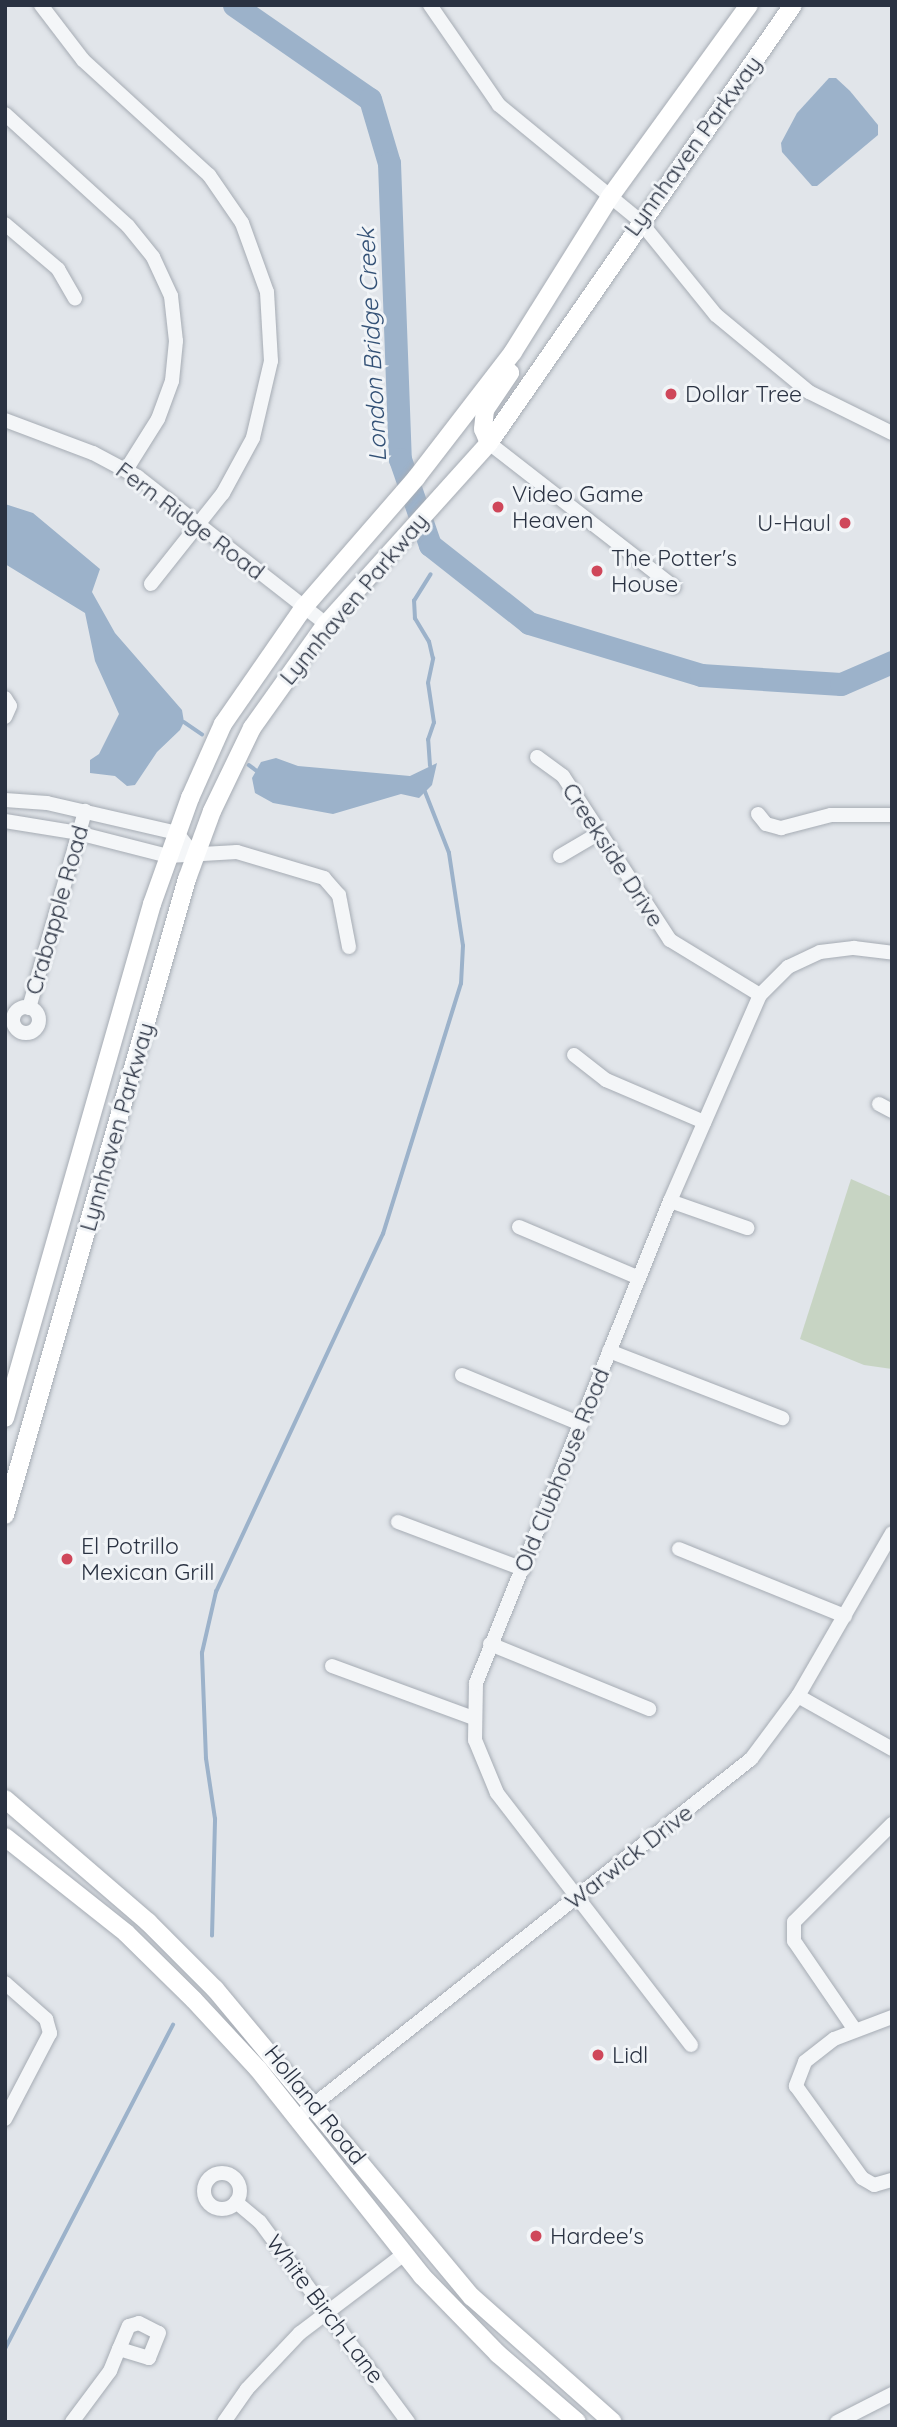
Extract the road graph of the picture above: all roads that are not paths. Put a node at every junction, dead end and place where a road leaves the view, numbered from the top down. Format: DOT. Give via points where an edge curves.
graph roads {
  1 [pos="41,5"];
  2 [pos="430,5"];
  3 [pos="749,5"];
  4 [pos="793,5"];
  5 [pos="5,114"];
  6 [pos="610,197"];
  7 [pos="639,220"];
  8 [pos="5,224"];
  9 [pos="75,298"];
  10 [pos="529,328"];
  11 [pos="5,420"];
  12 [pos="892,433"];
  13 [pos="489,443"];
  14 [pos="126,470"];
  15 [pos="200,526"];
  16 [pos="151,584"];
  17 [pos="674,587"];
  18 [pos="304,607"];
  19 [pos="326,624"];
  20 [pos="5,698"];
  21 [pos="5,717"];
  22 [pos="537,757"];
  23 [pos="5,800"];
  24 [pos="85,811"];
  25 [pos="758,814"];
  26 [pos="892,815"];
  27 [pos="5,821"];
  28 [pos="78,833"];
  29 [pos="177,833"];
  30 [pos="599,833"];
  31 [pos="168,856"];
  32 [pos="195,856"];
  33 [pos="559,856"];
  34 [pos="349,947"];
  35 [pos="892,953"];
  36 [pos="760,995"];
  37 [pos="29,1008"];
  38 [pos="574,1055"];
  39 [pos="704,1122"];
  40 [pos="670,1200"];
  41 [pos="519,1227"];
  42 [pos="747,1228"];
  43 [pos="639,1278"];
  44 [pos="609,1352"];
  45 [pos="462,1374"];
  46 [pos="5,1418"];
  47 [pos="782,1418"];
  48 [pos="581,1424"];
  49 [pos="5,1515"];
  50 [pos="398,1522"];
  51 [pos="892,1533"];
  52 [pos="679,1549"];
  53 [pos="523,1569"];
  54 [pos="845,1616"];
  55 [pos="490,1644"];
  56 [pos="332,1666"];
  57 [pos="798,1696"];
  58 [pos="649,1709"];
  59 [pos="473,1718"];
  60 [pos="892,1749"];
  61 [pos="5,1798"];
  62 [pos="892,1824"];
  63 [pos="6,1838"];
  64 [pos="576,1898"];
  65 [pos="5,1983"];
  66 [pos="892,2017"];
  67 [pos="855,2030"];
  68 [pos="691,2045"];
  69 [pos="315,2104"];
  70 [pos="297,2118"];
  71 [pos="5,2119"];
  72 [pos="892,2180"];
  73 [pos="236,2202"];
  74 [pos="404,2254"];
  75 [pos="436,2257"];
  76 [pos="326,2311"];
  77 [pos="119,2349"];
  78 [pos="892,2394"];
  79 [pos="72,2422"];
  80 [pos="224,2422"];
  81 [pos="408,2422"];
  82 [pos="577,2422"];
  83 [pos="613,2422"];
  84 [pos="837,2422"];
  1 -- 15 [label="street" via="83,60 209,175 242,223 263,277 271,332 266,398 245,456"];
  2 -- 6 [label="street" via="499,105"];
  3 -- 6 [label="main road, Lynnhaven Parkway"];
  4 -- 7 [label="main road, Lynnhaven Parkway"];
  5 -- 14 [label="street" via="135,234 153,257 171,296 176,341 172,381 158,419"];
  6 -- 7 [label="street"];
  6 -- 10 [label="main road, Lynnhaven Parkway"];
  7 -- 12 [label="street" via="709,308 779,371 834,407"];
  7 -- 13 [label="main road, Lynnhaven Parkway"];
  8 -- 9 [label="street" via="58,269"];
  10 -- 13 [label="main road" via="520,355 485,410 483,429"];
  10 -- 18 [label="main road, Lynnhaven Parkway" via="416,478"];
  11 -- 14 [label="street, Fern Ridge Road"];
  13 -- 17 [label="street"];
  13 -- 19 [label="main road, Lynnhaven Parkway"];
  14 -- 15 [label="street, Fern Ridge Road"];
  15 -- 16 [label="street"];
  15 -- 18 [label="street, Fern Ridge Road"];
  18 -- 19 [label="street, Fern Ridge Road"];
  18 -- 29 [label="main road, Lynnhaven Parkway" via="239,696 202,767"];
  19 -- 32 [label="main road, Lynnhaven Parkway" via="262,710"];
  20 -- 21 [label="street" via="10,706"];
  22 -- 30 [label="street, Creekside Drive" via="563,776"];
  23 -- 24 [label="street"];
  24 -- 28 [label="street, Crabapple Road"];
  24 -- 29 [label="street"];
  25 -- 26 [label="street" via="766,824 781,828 831,816"];
  27 -- 28 [label="street"];
  28 -- 31 [label="street"];
  28 -- 37 [label="street, Crabapple Road"];
  29 -- 31 [label="main road, Lynnhaven Parkway"];
  29 -- 32 [label="street"];
  30 -- 33 [label="street"];
  30 -- 36 [label="street, Creekside Drive" via="670,940"];
  31 -- 32 [label="street"];
  31 -- 46 [label="main road, Lynnhaven Parkway"];
  32 -- 34 [label="street" via="237,852 324,878 339,895"];
  32 -- 49 [label="main road, Lynnhaven Parkway"];
  35 -- 36 [label="street, Old Clubhouse Road" via="854,948 820,952 788,967"];
  36 -- 39 [label="street, Old Clubhouse Road"];
  38 -- 39 [label="street" via="606,1080"];
  39 -- 40 [label="street, Old Clubhouse Road"];
  40 -- 42 [label="street"];
  40 -- 43 [label="street, Old Clubhouse Road"];
  41 -- 43 [label="street"];
  43 -- 44 [label="street, Old Clubhouse Road"];
  44 -- 47 [label="street"];
  44 -- 48 [label="street, Old Clubhouse Road"];
  45 -- 48 [label="street"];
  48 -- 53 [label="street, Old Clubhouse Road"];
  50 -- 53 [label="street"];
  51 -- 54 [label="street, Warwick Drive"];
  52 -- 54 [label="street"];
  53 -- 55 [label="street, Old Clubhouse Road"];
  54 -- 57 [label="street, Warwick Drive"];
  55 -- 58 [label="street"];
  55 -- 59 [label="street, Old Clubhouse Road" via="476,1684"];
  56 -- 59 [label="street"];
  57 -- 60 [label="street"];
  57 -- 64 [label="street, Warwick Drive" via="774,1732 726,1782"];
  59 -- 64 [label="street, Old Clubhouse Road" via="480,1756 497,1793"];
  61 -- 69 [label="main road, Holland Road" via="148,1922 256,2034"];
  62 -- 67 [label="street" via="794,1922 794,1941"];
  63 -- 70 [label="main road, Holland Road" via="126,1933 219,2025"];
  64 -- 68 [label="street, Old Clubhouse Road"];
  64 -- 69 [label="street, Warwick Drive"];
  65 -- 71 [label="street" via="47,2019 50,2033"];
  66 -- 67 [label="street"];
  67 -- 72 [label="street" via="805,2062 796,2086 862,2178 874,2185"];
  69 -- 70 [label="street, Warwick Drive"];
  69 -- 75 [label="main road, Holland Road"];
  70 -- 74 [label="main road, Holland Road"];
  73 -- 76 [label="street, White Birch Lane" via="260,2222"];
  74 -- 75 [label="main road"];
  74 -- 76 [label="street"];
  74 -- 82 [label="main road, Holland Road" via="473,2331"];
  75 -- 83 [label="main road, Holland Road" via="511,2335"];
  76 -- 80 [label="street" via="272,2360"];
  76 -- 81 [label="street, White Birch Lane"];
  77 -- 79 [label="street" via="110,2371"];
  78 -- 84 [label="street"];
}
